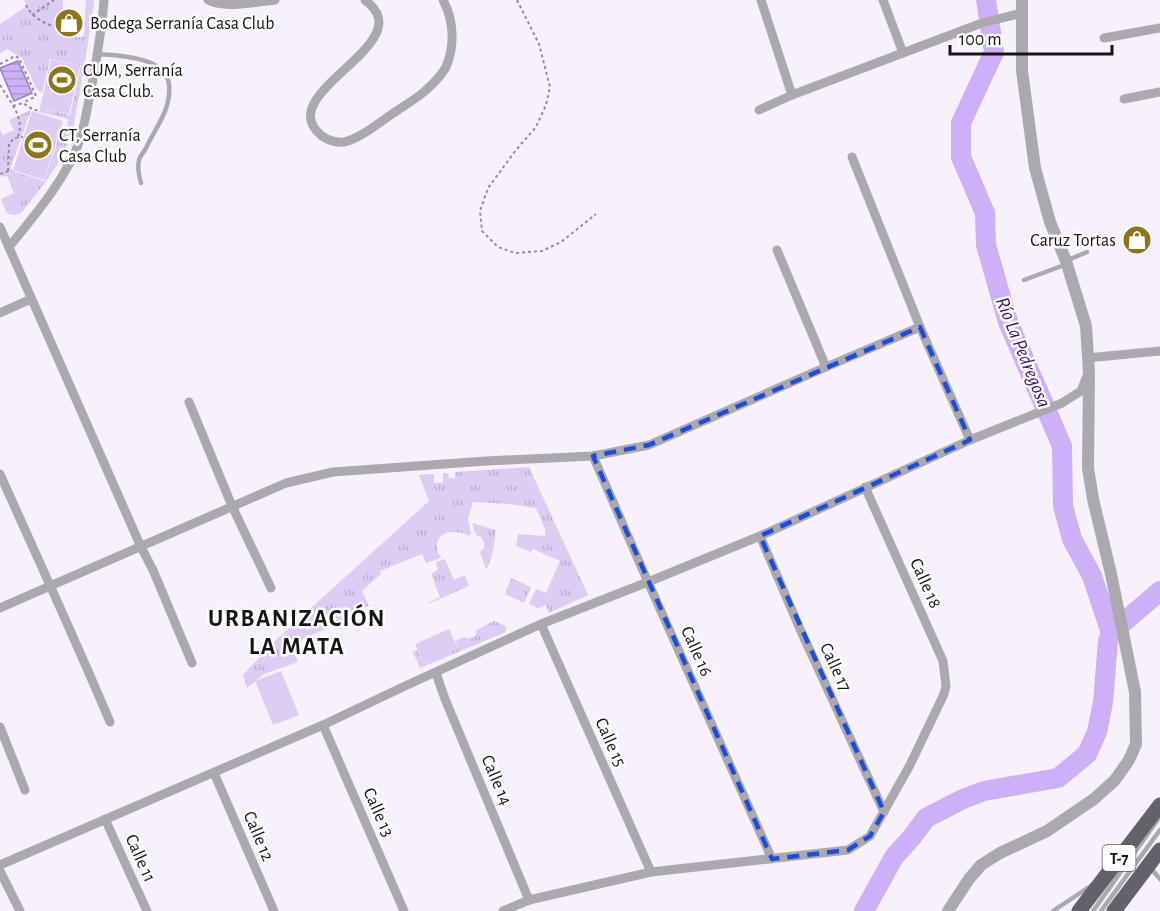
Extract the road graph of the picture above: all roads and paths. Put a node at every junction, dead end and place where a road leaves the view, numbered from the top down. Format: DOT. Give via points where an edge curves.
graph roads {
  1 [pos="54,0"];
  2 [pos="208,0"];
  3 [pos="275,0"];
  4 [pos="365,0"];
  5 [pos="443,0"];
  6 [pos="517,0"];
  7 [pos="761,0"];
  8 [pos="884,0"];
  9 [pos="1022,0"];
  10 [pos="103,1"];
  11 [pos="26,5"];
  12 [pos="1022,14"];
  13 [pos="32,15"];
  14 [pos="63,27"];
  15 [pos="1160,28"];
  16 [pos="1104,38"];
  17 [pos="903,53"];
  18 [pos="98,54"];
  19 [pos="0,64"];
  20 [pos="0,87"];
  21 [pos="1160,92"];
  22 [pos="792,95"];
  23 [pos="1124,99"];
  24 [pos="23,103"];
  25 [pos="12,106"];
  26 [pos="759,110"];
  27 [pos="39,111"];
  28 [pos="18,137"];
  29 [pos="23,137"];
  30 [pos="852,157"];
  31 [pos="12,170"];
  32 [pos="8,171"];
  33 [pos="0,174"];
  34 [pos="141,183"];
  35 [pos="596,214"];
  36 [pos="0,227"];
  37 [pos="9,247"];
  38 [pos="777,250"];
  39 [pos="1087,252"];
  40 [pos="1066,263"];
  41 [pos="1024,280"];
  42 [pos="31,300"];
  43 [pos="0,313"];
  44 [pos="921,327"];
  45 [pos="1160,351"];
  46 [pos="1088,358"];
  47 [pos="826,367"];
  48 [pos="1089,373"];
  49 [pos="189,402"];
  50 [pos="970,440"];
  51 [pos="593,456"];
  52 [pos="0,474"];
  53 [pos="866,487"];
  54 [pos="232,506"];
  55 [pos="760,536"];
  56 [pos="141,547"];
  57 [pos="648,582"];
  58 [pos="50,586"];
  59 [pos="271,588"];
  60 [pos="0,608"];
  61 [pos="541,624"];
  62 [pos="192,663"];
  63 [pos="436,673"];
  64 [pos="110,722"];
  65 [pos="323,725"];
  66 [pos="0,728"];
  67 [pos="214,773"];
  68 [pos="25,790"];
  69 [pos="1160,805"];
  70 [pos="884,812"];
  71 [pos="1160,817"];
  72 [pos="105,819"];
  73 [pos="1160,830"];
  74 [pos="772,859"];
  75 [pos="1155,859"];
  76 [pos="0,865"];
  77 [pos="0,870"];
  78 [pos="651,873"];
  79 [pos="1104,877"];
  80 [pos="1160,879"];
  81 [pos="528,900"];
  82 [pos="20,911"];
  83 [pos="147,911"];
  84 [pos="274,911"];
  85 [pos="404,911"];
  86 [pos="503,911"];
  87 [pos="948,911"];
  88 [pos="1053,911"];
  89 [pos="1079,911"];
  90 [pos="1093,911"];
  91 [pos="1101,911"];
  92 [pos="1114,911"];
  1 -- 13 [label="path"];
  2 -- 3 [label="street" via="214,4"];
  4 -- 5 [label="street" via="375,10 377,33 318,96 312,108 314,126 336,142 361,134 424,92 438,78 451,51 452,32"];
  6 -- 35 [label="path" via="539,44 550,87 536,127 488,188 480,211 482,231 498,247 515,253 542,251 561,242"];
  7 -- 22 [label="street"];
  8 -- 17 [label="street"];
  9 -- 12 [label="street"];
  10 -- 18 [label="street"];
  11 -- 13 [label="path"];
  12 -- 17 [label="street" via="982,22"];
  12 -- 40 [label="street" via="1022,70 1035,168"];
  13 -- 14 [label="path"];
  15 -- 16 [label="street"];
  17 -- 22 [label="street"];
  18 -- 34 [label="lane" via="144,61 162,69 168,78 167,109 139,160"];
  18 -- 37 [label="street" via="80,141 56,185"];
  19 -- 24 [label="path" via="15,56 19,58 36,96"];
  20 -- 25 [label="path"];
  21 -- 23 [label="street"];
  22 -- 26 [label="street"];
  24 -- 25 [label="path"];
  24 -- 27 [label="path"];
  25 -- 28 [label="path" via="20,118"];
  28 -- 29 [label="path"];
  28 -- 32 [label="path" via="9,144"];
  30 -- 44 [label="street"];
  31 -- 32 [label="path"];
  32 -- 33 [label="path"];
  36 -- 37 [label="street"];
  37 -- 42 [label="street"];
  38 -- 47 [label="street"];
  39 -- 40 [label="lane"];
  40 -- 41 [label="lane"];
  40 -- 46 [label="street" via="1086,326"];
  42 -- 43 [label="street"];
  42 -- 56 [label="street"];
  44 -- 47 [label="street"];
  44 -- 50 [label="street"];
  45 -- 46 [label="street"];
  46 -- 48 [label="street"];
  47 -- 51 [label="street" via="650,445"];
  48 -- 50 [label="street" via="1081,391 1062,403"];
  48 -- 87 [label="street" via="1088,468 1135,692 1136,744 1115,780 1094,799 1047,831 981,865"];
  49 -- 54 [label="street"];
  50 -- 53 [label="street"];
  51 -- 54 [label="street" via="333,472 286,483"];
  51 -- 57 [label="street, Calle 16"];
  52 -- 58 [label="street"];
  53 -- 55 [label="street"];
  53 -- 70 [label="street, Calle 18" via="943,662 946,686"];
  54 -- 56 [label="street"];
  54 -- 59 [label="street"];
  55 -- 57 [label="street"];
  55 -- 70 [label="street, Calle 17"];
  56 -- 58 [label="street"];
  56 -- 62 [label="street"];
  57 -- 61 [label="street"];
  57 -- 74 [label="street, Calle 16"];
  58 -- 60 [label="street"];
  58 -- 64 [label="street"];
  61 -- 63 [label="street"];
  61 -- 78 [label="street, Calle 15"];
  63 -- 65 [label="street"];
  63 -- 81 [label="street, Calle 14"];
  65 -- 67 [label="street"];
  65 -- 85 [label="street, Calle 13"];
  66 -- 68 [label="street"];
  67 -- 72 [label="street"];
  67 -- 84 [label="street, Calle 12"];
  69 -- 79 [label="highway, T-7"];
  70 -- 74 [label="street" via="870,836 848,850"];
  71 -- 90 [label="lane"];
  72 -- 76 [label="street"];
  72 -- 83 [label="street, Calle 11"];
  73 -- 91 [label="lane"];
  74 -- 78 [label="street"];
  75 -- 80 [label="lane"];
  75 -- 92 [label="highway, T-7"];
  77 -- 82 [label="street"];
  78 -- 81 [label="street"];
  79 -- 88 [label="lane"];
  79 -- 89 [label="highway, T-7"];
  81 -- 86 [label="street"];
}
